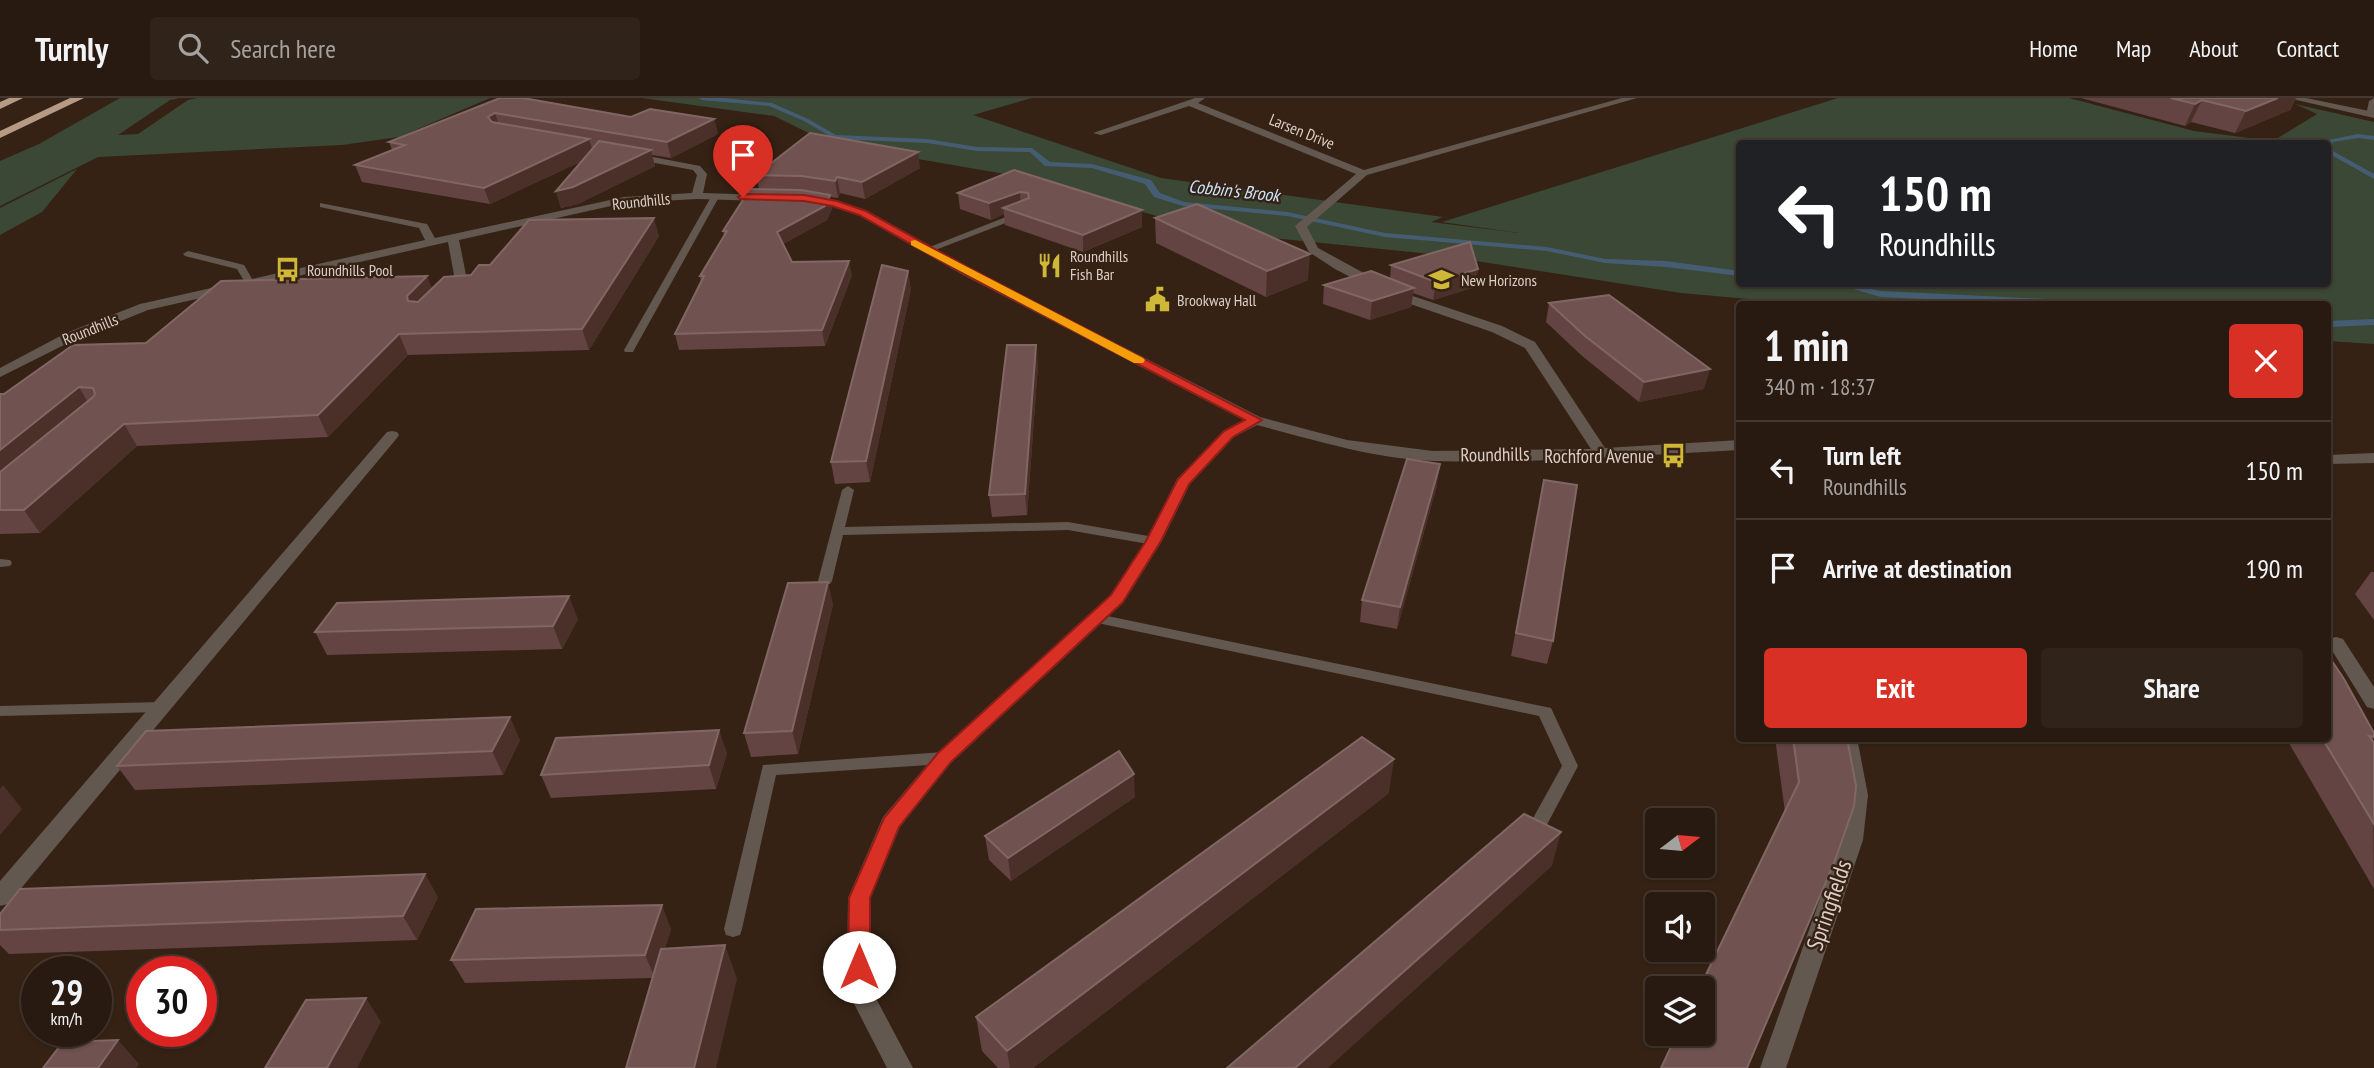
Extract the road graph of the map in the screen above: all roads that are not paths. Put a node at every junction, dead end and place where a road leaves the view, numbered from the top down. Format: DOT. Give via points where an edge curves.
graph roads {
  1 [pos="19,98"];
  2 [pos="79,98"];
  3 [pos="1204,98"];
  4 [pos="1632,98"];
  5 [pos="2293,98"];
  6 [pos="2374,101"];
  7 [pos="1190,103"];
  8 [pos="0,106"];
  9 [pos="2372,114"];
  10 [pos="1098,133"];
  11 [pos="0,135"];
  12 [pos="616,154"];
  13 [pos="1363,173"];
  14 [pos="697,196"];
  15 [pos="715,197"];
  16 [pos="324,205"];
  17 [pos="1025,212"];
  18 [pos="453,237"];
  19 [pos="432,242"];
  20 [pos="927,250"];
  21 [pos="188,254"];
  22 [pos="250,284"];
  23 [pos="444,296"];
  24 [pos="629,350"];
  25 [pos="0,373"];
  26 [pos="1255,420"];
  27 [pos="392,435"];
  28 [pos="1736,445"];
  29 [pos="1601,453"];
  30 [pos="2374,458"];
  31 [pos="2331,460"];
  32 [pos="848,490"];
  33 [pos="837,531"];
  34 [pos="1154,541"];
  35 [pos="825,581"];
  36 [pos="1093,618"];
  37 [pos="2336,643"];
  38 [pos="2374,702"];
  39 [pos="161,707"];
  40 [pos="0,711"];
  41 [pos="1848,742"];
  42 [pos="944,758"];
  43 [pos="1536,829"];
  44 [pos="0,897"];
  45 [pos="733,929"];
  46 [pos="901,1068"];
  47 [pos="1773,1068"];
  1 -- 8 [label="highway"];
  2 -- 11 [label="highway"];
  3 -- 7 [label="street"];
  4 -- 13 [label="street"];
  5 -- 9 [label="street"];
  6 -- 9 [label="street"];
  7 -- 10 [label="street"];
  7 -- 13 [label="street, Larsen Drive"];
  12 -- 14 [label="street" via="696,168 702,174"];
  13 -- 29 [label="street" via="1301,226 1313,250 1391,293 1530,345"];
  14 -- 15 [label="street, Roundhills"];
  14 -- 18 [label="street, Roundhills" via="624,200"];
  15 -- 20 [label="street, Roundhills" via="834,203 863,213"];
  15 -- 24 [label="lane"];
  16 -- 19 [label="street" via="423,226"];
  17 -- 20 [label="lane"];
  18 -- 19 [label="street, Roundhills"];
  18 -- 23 [label="street" via="460,275"];
  19 -- 22 [label="street, Roundhills"];
  20 -- 26 [label="street, Roundhills"];
  21 -- 22 [label="lane" via="241,267"];
  22 -- 25 [label="street, Roundhills" via="144,307 71,335"];
  26 -- 29 [label="street, Roundhills" via="1346,444 1433,456"];
  26 -- 34 [label="street" via="1228,434 1183,482"];
  27 -- 39 [label="street"];
  28 -- 29 [label="street, Roundhills"];
  30 -- 31 [label="street"];
  32 -- 33 [label="lane"];
  33 -- 34 [label="lane" via="1069,526"];
  33 -- 35 [label="lane"];
  34 -- 36 [label="street" via="1117,599"];
  36 -- 42 [label="street"];
  36 -- 43 [label="lane" via="1545,712 1570,766"];
  37 -- 38 [label="street"];
  39 -- 40 [label="lane"];
  39 -- 44 [label="street"];
  41 -- 47 [label="street, Springfields" via="1857,795 1852,840"];
  42 -- 45 [label="lane" via="769,769"];
  42 -- 46 [label="street" via="891,823 859,898 859,990"];
}
